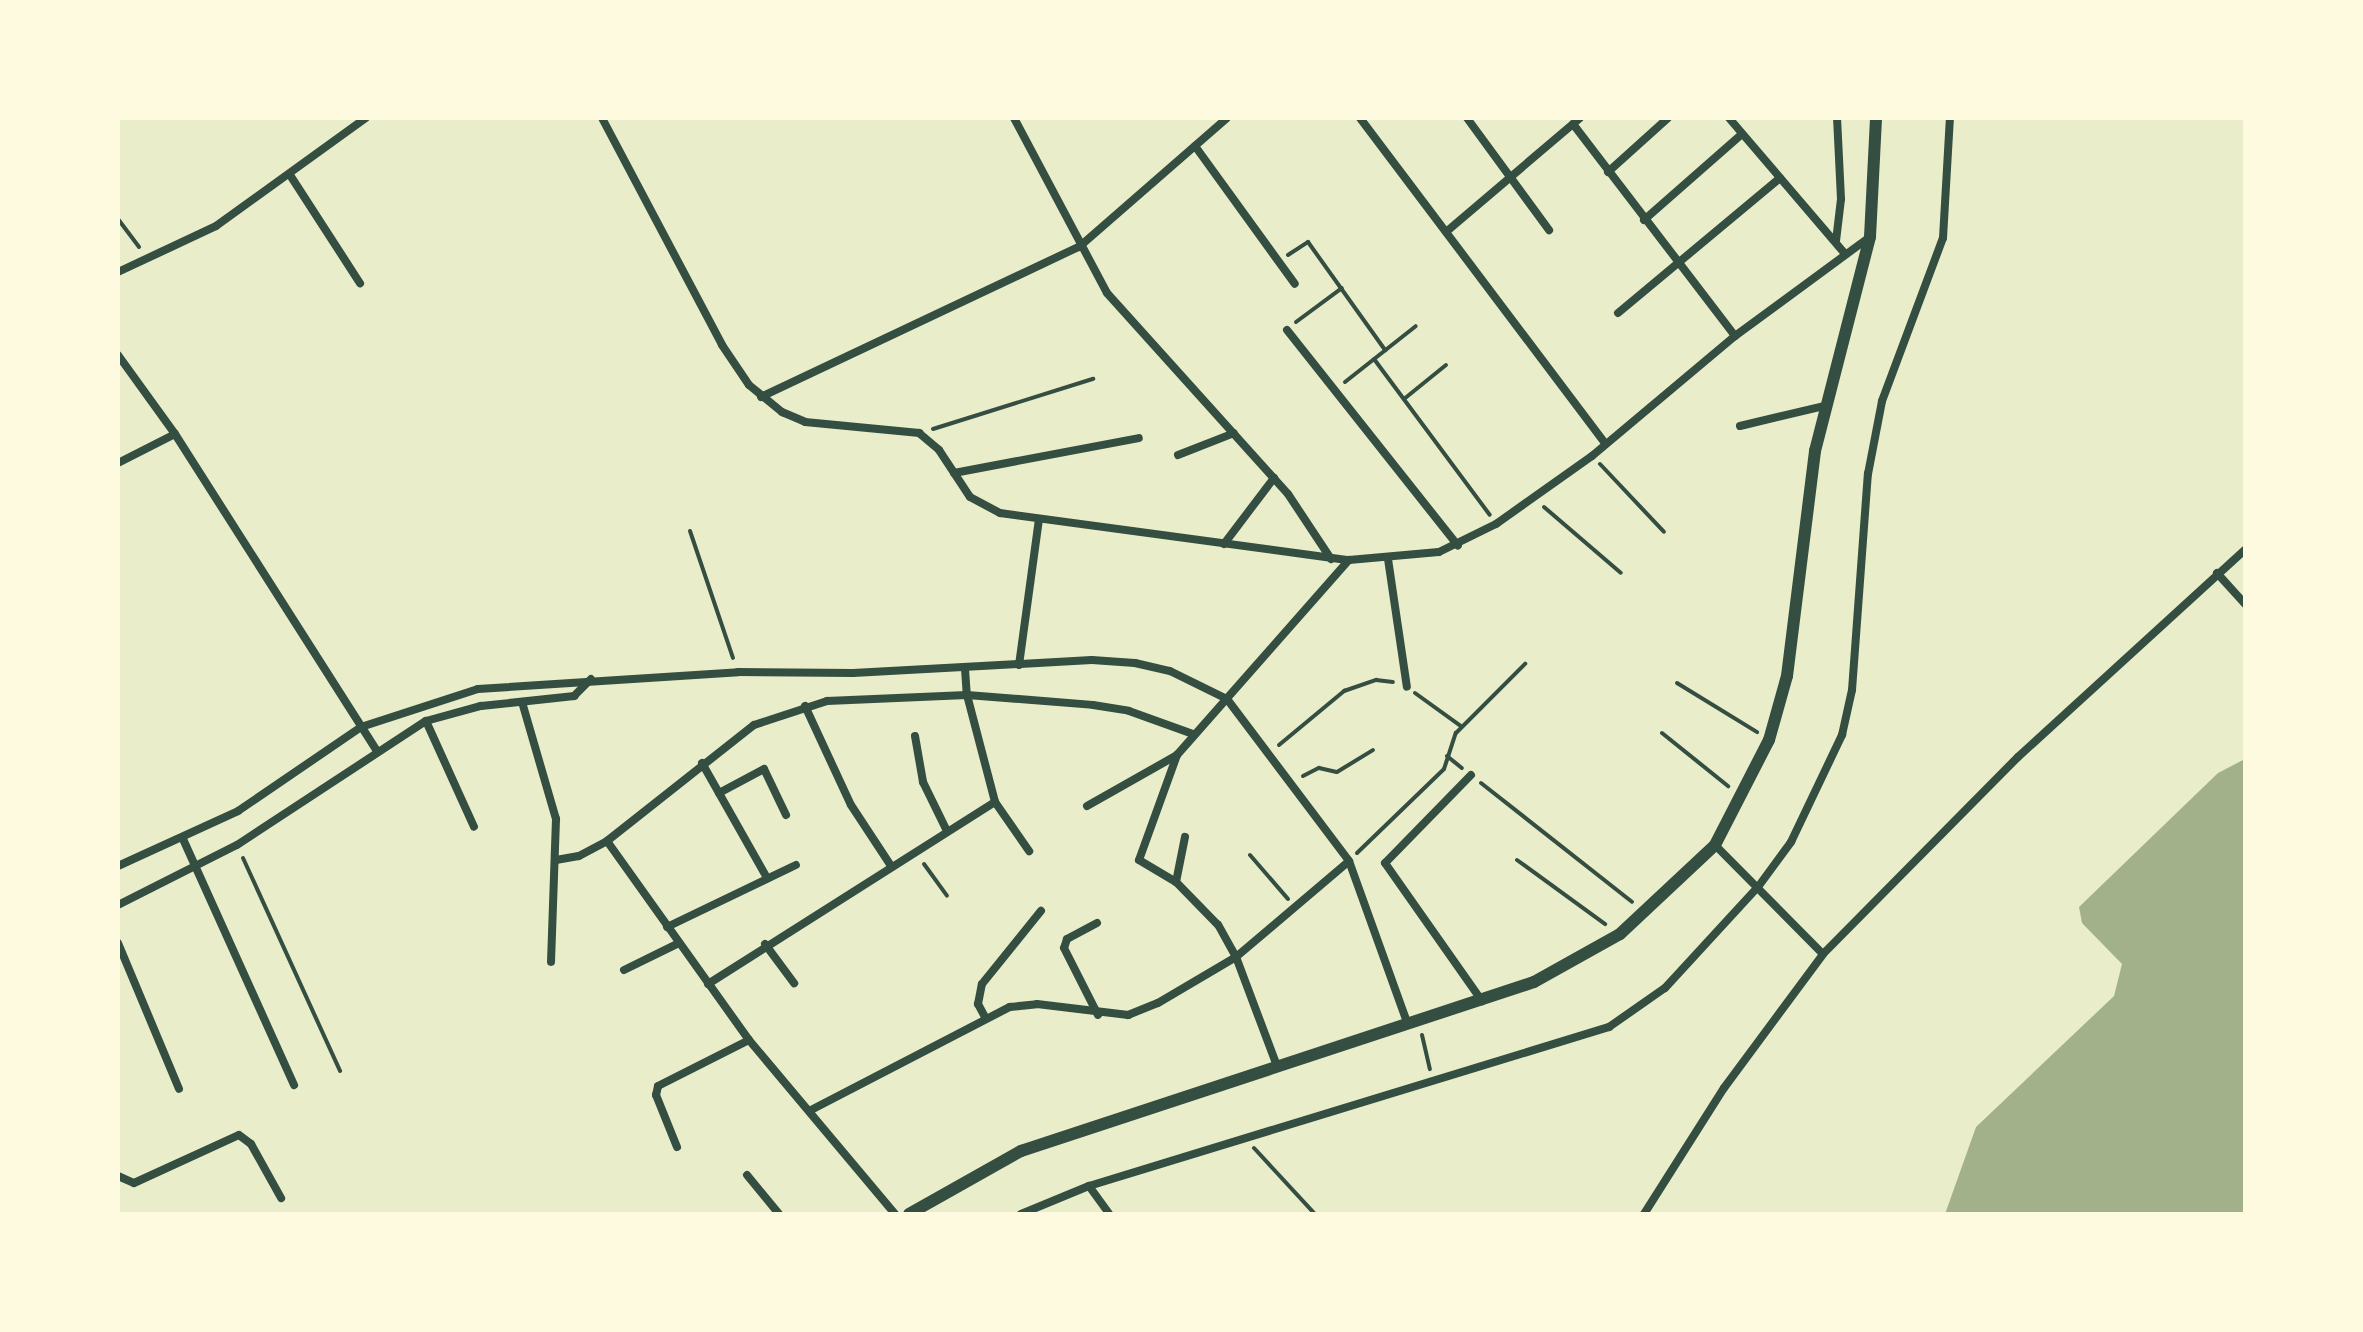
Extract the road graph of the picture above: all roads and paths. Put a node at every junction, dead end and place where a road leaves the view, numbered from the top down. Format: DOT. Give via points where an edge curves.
graph roads {
  1 [pos="366,118"];
  2 [pos="602,118"];
  3 [pos="1014,118"];
  4 [pos="1227,118"];
  5 [pos="1360,118"];
  6 [pos="1467,118"];
  7 [pos="1668,118"];
  8 [pos="1729,118"];
  9 [pos="1837,118"];
  10 [pos="1876,118"];
  11 [pos="1950,118"];
  12 [pos="1576,121"];
  13 [pos="1742,134"];
  14 [pos="1195,146"];
  15 [pos="1608,172"];
  16 [pos="290,175"];
  17 [pos="1512,177"];
  18 [pos="1780,178"];
  19 [pos="118,219"];
  20 [pos="1644,220"];
  21 [pos="1549,230"];
  22 [pos="1446,232"];
  23 [pos="1870,237"];
  24 [pos="1836,241"];
  25 [pos="1079,247"];
  26 [pos="1845,254"];
  27 [pos="148,259"];
  28 [pos="1280,261"];
  29 [pos="1678,265"];
  30 [pos="118,272"];
  31 [pos="360,283"];
  32 [pos="1295,284"];
  33 [pos="1342,288"];
  34 [pos="1618,313"];
  35 [pos="1416,326"];
  36 [pos="1287,330"];
  37 [pos="1735,336"];
  38 [pos="1385,350"];
  39 [pos="118,355"];
  40 [pos="1374,359"];
  41 [pos="1446,365"];
  42 [pos="1093,379"];
  43 [pos="1334,391"];
  44 [pos="761,397"];
  45 [pos="1404,399"];
  46 [pos="1824,406"];
  47 [pos="1740,426"];
  48 [pos="919,433"];
  49 [pos="1234,433"];
  50 [pos="175,434"];
  51 [pos="1139,438"];
  52 [pos="1606,444"];
  53 [pos="1178,455"];
  54 [pos="1592,456"];
  55 [pos="118,463"];
  56 [pos="954,473"];
  57 [pos="1274,478"];
  58 [pos="1534,498"];
  59 [pos="1039,519"];
  60 [pos="1496,524"];
  61 [pos="690,531"];
  62 [pos="1664,532"];
  63 [pos="1224,544"];
  64 [pos="1458,546"];
  65 [pos="2245,550"];
  66 [pos="1331,559"];
  67 [pos="1388,559"];
  68 [pos="1349,560"];
  69 [pos="1621,573"];
  70 [pos="2217,573"];
  71 [pos="2245,604"];
  72 [pos="1525,664"];
  73 [pos="1019,665"];
  74 [pos="965,669"];
  75 [pos="738,672"];
  76 [pos="591,679"];
  77 [pos="1677,683"];
  78 [pos="1407,687"];
  79 [pos="478,689"];
  80 [pos="967,695"];
  81 [pos="1227,699"];
  82 [pos="522,702"];
  83 [pos="481,706"];
  84 [pos="805,706"];
  85 [pos="426,721"];
  86 [pos="1461,726"];
  87 [pos="361,727"];
  88 [pos="1662,733"];
  89 [pos="1193,734"];
  90 [pos="915,736"];
  91 [pos="1769,740"];
  92 [pos="376,750"];
  93 [pos="1373,750"];
  94 [pos="1268,754"];
  95 [pos="1177,755"];
  96 [pos="1447,756"];
  97 [pos="702,763"];
  98 [pos="1471,775"];
  99 [pos="1291,785"];
  100 [pos="719,793"];
  101 [pos="1743,797"];
  102 [pos="995,802"];
  103 [pos="1087,806"];
  104 [pos="786,815"];
  105 [pos="474,827"];
  106 [pos="947,831"];
  107 [pos="1185,837"];
  108 [pos="183,839"];
  109 [pos="607,841"];
  110 [pos="237,845"];
  111 [pos="1715,845"];
  112 [pos="1029,851"];
  113 [pos="915,852"];
  114 [pos="1250,855"];
  115 [pos="556,860"];
  116 [pos="1517,860"];
  117 [pos="1349,861"];
  118 [pos="796,865"];
  119 [pos="118,866"];
  120 [pos="891,866"];
  121 [pos="196,869"];
  122 [pos="767,878"];
  123 [pos="1176,882"];
  124 [pos="1758,887"];
  125 [pos="947,896"];
  126 [pos="118,905"];
  127 [pos="1295,907"];
  128 [pos="1041,911"];
  129 [pos="1646,913"];
  130 [pos="1097,923"];
  131 [pos="667,927"];
  132 [pos="1620,934"];
  133 [pos="118,943"];
  134 [pos="679,943"];
  135 [pos="765,944"];
  136 [pos="1823,954"];
  137 [pos="1236,957"];
  138 [pos="551,962"];
  139 [pos="624,970"];
  140 [pos="794,983"];
  141 [pos="708,984"];
  142 [pos="1482,1001"];
  143 [pos="1098,1015"];
  144 [pos="985,1017"];
  145 [pos="1413,1024"];
  146 [pos="749,1040"];
  147 [pos="1277,1066"];
  148 [pos="340,1071"];
  149 [pos="1433,1079"];
  150 [pos="294,1085"];
  151 [pos="179,1089"];
  152 [pos="811,1110"];
  153 [pos="1244,1137"];
  154 [pos="677,1147"];
  155 [pos="747,1175"];
  156 [pos="118,1176"];
  157 [pos="1089,1186"];
  158 [pos="281,1198"];
  159 [pos="779,1214"];
  160 [pos="895,1214"];
  161 [pos="909,1214"];
  162 [pos="1021,1214"];
  163 [pos="1109,1214"];
  164 [pos="1315,1214"];
  165 [pos="1644,1214"];
  1 -- 16 [label="street"];
  2 -- 44 [label="street" via="722,345"];
  3 -- 25 [label="street"];
  4 -- 14 [label="street"];
  5 -- 22 [label="street"];
  6 -- 17 [label="street"];
  7 -- 15 [label="street"];
  8 -- 13 [label="street"];
  9 -- 24 [label="street" via="1841,199"];
  10 -- 23 [label="main road"];
  11 -- 124 [label="street" via="1943,238 1882,401 1868,474 1852,690 1842,735 1791,842"];
  12 -- 15 [label="street"];
  12 -- 17 [label="street"];
  13 -- 18 [label="street"];
  13 -- 20 [label="street"];
  14 -- 25 [label="street"];
  14 -- 28 [label="street"];
  15 -- 20 [label="street"];
  16 -- 27 [label="street" via="216,226"];
  16 -- 31 [label="street"];
  17 -- 21 [label="street"];
  17 -- 22 [label="street"];
  18 -- 24 [label="street"];
  18 -- 29 [label="street"];
  19 -- 27 [label="path"];
  20 -- 29 [label="street"];
  22 -- 52 [label="street"];
  23 -- 26 [label="street"];
  23 -- 46 [label="main road"];
  24 -- 26 [label="street"];
  25 -- 44 [label="street"];
  25 -- 49 [label="street" via="1107,293"];
  26 -- 37 [label="street"];
  27 -- 30 [label="street"];
  28 -- 32 [label="street"];
  28 -- 33 [label="path" via="1308,242"];
  29 -- 34 [label="street"];
  29 -- 37 [label="street"];
  33 -- 36 [label="path"];
  33 -- 38 [label="path"];
  35 -- 38 [label="path"];
  36 -- 43 [label="street"];
  37 -- 52 [label="street"];
  38 -- 40 [label="path"];
  39 -- 50 [label="street"];
  40 -- 43 [label="path"];
  40 -- 45 [label="path"];
  41 -- 45 [label="path"];
  42 -- 48 [label="path"];
  43 -- 64 [label="street"];
  44 -- 48 [label="street" via="805,422"];
  45 -- 60 [label="path"];
  46 -- 47 [label="street"];
  46 -- 91 [label="main road" via="1796,626"];
  48 -- 56 [label="street"];
  49 -- 53 [label="street"];
  49 -- 57 [label="street"];
  50 -- 55 [label="street"];
  50 -- 87 [label="street"];
  51 -- 56 [label="street"];
  52 -- 54 [label="street"];
  54 -- 58 [label="street"];
  54 -- 62 [label="path"];
  56 -- 59 [label="street" via="984,507"];
  57 -- 63 [label="street"];
  57 -- 66 [label="street"];
  58 -- 60 [label="street"];
  58 -- 69 [label="path"];
  59 -- 63 [label="street"];
  59 -- 73 [label="street"];
  60 -- 64 [label="street"];
  61 -- 75 [label="path"];
  63 -- 66 [label="street"];
  64 -- 67 [label="street"];
  65 -- 70 [label="street"];
  66 -- 68 [label="street"];
  67 -- 68 [label="street"];
  67 -- 78 [label="street"];
  68 -- 81 [label="street"];
  70 -- 71 [label="street"];
  70 -- 136 [label="street" via="1990,784"];
  72 -- 86 [label="path"];
  73 -- 74 [label="street"];
  73 -- 81 [label="street" via="1135,663 1170,671"];
  74 -- 75 [label="street"];
  74 -- 80 [label="street"];
  75 -- 76 [label="street"];
  76 -- 79 [label="street"];
  76 -- 82 [label="street" via="574,696"];
  77 -- 91 [label="path"];
  78 -- 86 [label="path"];
  78 -- 94 [label="path" via="1376,680 1344,691"];
  79 -- 83 [label="street"];
  79 -- 87 [label="street"];
  80 -- 84 [label="street"];
  80 -- 89 [label="street" via="1129,711"];
  80 -- 102 [label="street"];
  81 -- 89 [label="street"];
  81 -- 94 [label="street"];
  82 -- 83 [label="street"];
  82 -- 115 [label="street" via="552,788"];
  83 -- 85 [label="street"];
  84 -- 97 [label="street" via="754,725"];
  84 -- 120 [label="street" via="846,795"];
  85 -- 92 [label="street"];
  85 -- 105 [label="street"];
  86 -- 96 [label="path"];
  87 -- 92 [label="street"];
  87 -- 108 [label="street" via="238,811"];
  88 -- 101 [label="path"];
  89 -- 95 [label="street"];
  90 -- 106 [label="street" via="923,782"];
  91 -- 101 [label="main road"];
  92 -- 110 [label="street"];
  93 -- 99 [label="path" via="1337,772 1315,768"];
  94 -- 99 [label="street"];
  95 -- 103 [label="street"];
  95 -- 123 [label="street" via="1139,862"];
  96 -- 98 [label="path"];
  96 -- 117 [label="path" via="1444,769"];
  97 -- 100 [label="street"];
  97 -- 109 [label="street"];
  98 -- 129 [label="path"];
  98 -- 142 [label="street" via="1385,863"];
  99 -- 117 [label="street"];
  100 -- 104 [label="street" via="764,769"];
  100 -- 122 [label="street"];
  101 -- 111 [label="main road"];
  102 -- 106 [label="street"];
  102 -- 112 [label="street"];
  106 -- 113 [label="street"];
  107 -- 123 [label="street"];
  108 -- 119 [label="street"];
  108 -- 121 [label="street"];
  109 -- 115 [label="street" via="579,856"];
  109 -- 131 [label="street"];
  110 -- 121 [label="street"];
  110 -- 148 [label="path"];
  111 -- 124 [label="street"];
  111 -- 129 [label="main road"];
  113 -- 120 [label="street"];
  113 -- 125 [label="path"];
  114 -- 127 [label="path"];
  115 -- 138 [label="street"];
  116 -- 132 [label="path"];
  117 -- 127 [label="street"];
  117 -- 145 [label="street"];
  118 -- 122 [label="street"];
  120 -- 135 [label="street"];
  121 -- 126 [label="street"];
  121 -- 150 [label="street"];
  122 -- 131 [label="street"];
  123 -- 137 [label="street" via="1207,911"];
  124 -- 136 [label="street"];
  124 -- 149 [label="street" via="1665,988 1609,1027"];
  127 -- 137 [label="street"];
  128 -- 144 [label="street" via="982,984 978,997"];
  129 -- 132 [label="main road"];
  130 -- 143 [label="street" via="1067,939 1064,948"];
  131 -- 134 [label="street"];
  132 -- 142 [label="main road" via="1569,965"];
  133 -- 151 [label="street"];
  134 -- 139 [label="street"];
  134 -- 141 [label="street"];
  135 -- 140 [label="street"];
  135 -- 141 [label="street"];
  136 -- 165 [label="street" via="1724,1088"];
  137 -- 143 [label="street" via="1158,1003 1128,1015"];
  137 -- 147 [label="street"];
  141 -- 146 [label="street"];
  142 -- 145 [label="main road"];
  143 -- 144 [label="street" via="1037,1004"];
  144 -- 152 [label="street"];
  145 -- 147 [label="main road"];
  145 -- 149 [label="path"];
  146 -- 152 [label="street"];
  146 -- 154 [label="street" via="658,1086 656,1095"];
  147 -- 161 [label="main road" via="1021,1151"];
  149 -- 153 [label="street"];
  152 -- 160 [label="street"];
  153 -- 157 [label="street"];
  153 -- 164 [label="path"];
  155 -- 159 [label="street"];
  156 -- 158 [label="street" via="134,1183 239,1135 251,1144"];
  157 -- 162 [label="street"];
  157 -- 163 [label="street"];
}
